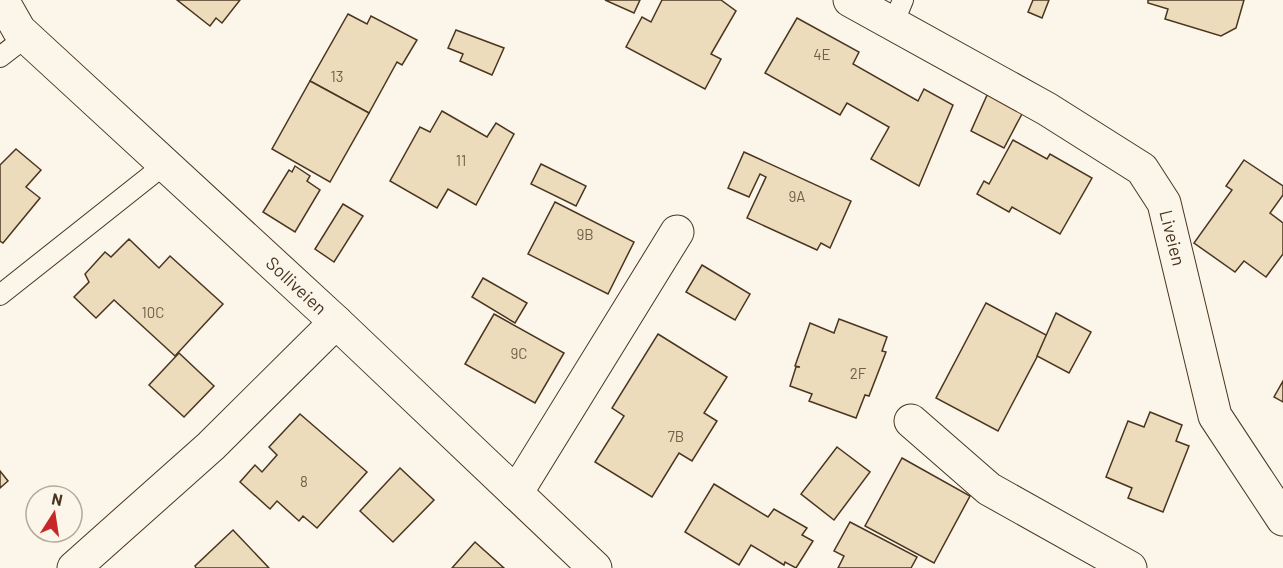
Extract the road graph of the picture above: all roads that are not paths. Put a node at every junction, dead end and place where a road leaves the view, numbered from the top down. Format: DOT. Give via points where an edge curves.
graph roads {
  1 [pos="2,0"];
  2 [pos="850,0"];
  3 [pos="898,12"];
  4 [pos="26,37"];
  5 [pos="0,57"];
  6 [pos="164,165"];
  7 [pos="677,232"];
  8 [pos="0,295"];
  9 [pos="336,322"];
  10 [pos="911,421"];
  11 [pos="516,493"];
  12 [pos="1283,519"];
  13 [pos="74,568"];
  14 [pos="595,568"];
  15 [pos="1130,568"];
  1 -- 4 [label="street, Solliveien"];
  2 -- 3 [label="street, Liveien"];
  3 -- 12 [label="street, Liveien" via="1142,169 1164,203 1215,416"];
  4 -- 5 [label="lane"];
  4 -- 6 [label="street, Solliveien"];
  6 -- 8 [label="lane"];
  6 -- 9 [label="street, Solliveien"];
  7 -- 11 [label="street"];
  9 -- 11 [label="street, Solliveien"];
  9 -- 13 [label="street" via="211,446"];
  10 -- 15 [label="street" via="988,489"];
  11 -- 14 [label="street, Solliveien"];
}
